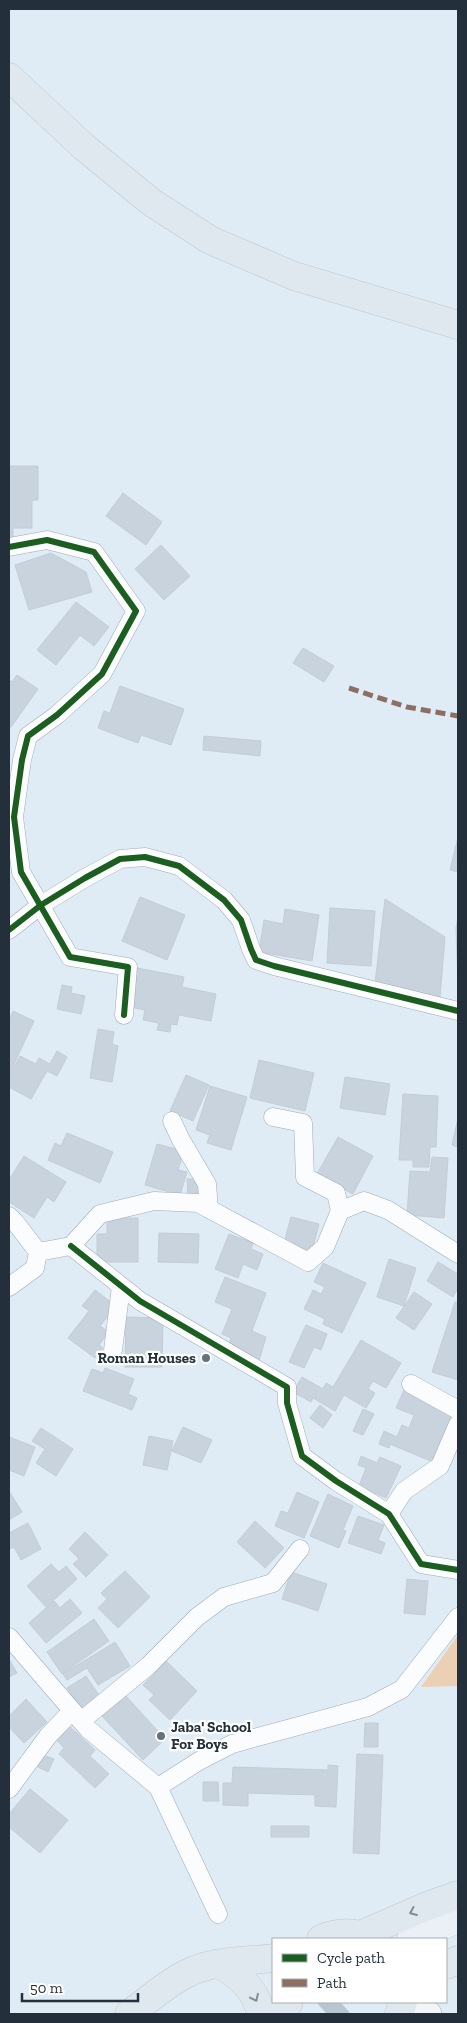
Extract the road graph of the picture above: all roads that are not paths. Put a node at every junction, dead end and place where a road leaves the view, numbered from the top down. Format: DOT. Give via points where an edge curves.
graph roads {
  1 [pos="9,77"];
  2 [pos="458,325"];
  3 [pos="9,547"];
  4 [pos="42,905"];
  5 [pos="9,930"];
  6 [pos="458,1011"];
  7 [pos="124,1015"];
  8 [pos="273,1116"];
  9 [pos="172,1121"];
  10 [pos="209,1209"];
  11 [pos="340,1211"];
  12 [pos="9,1216"];
  13 [pos="71,1246"];
  14 [pos="38,1252"];
  15 [pos="458,1254"];
  16 [pos="9,1287"];
  17 [pos="121,1287"];
  18 [pos="113,1350"];
  19 [pos="411,1384"];
  20 [pos="458,1410"];
  21 [pos="458,1424"];
  22 [pos="389,1514"];
  23 [pos="300,1549"];
  24 [pos="458,1570"];
  25 [pos="458,1617"];
  26 [pos="9,1637"];
  27 [pos="76,1716"];
  28 [pos="158,1787"];
  29 [pos="9,1789"];
  30 [pos="458,1895"];
  31 [pos="218,1914"];
  32 [pos="458,1919"];
  33 [pos="458,1932"];
  34 [pos="366,1937"];
  35 [pos="324,1938"];
  36 [pos="413,1938"];
  37 [pos="443,1938"];
  38 [pos="272,1958"];
  39 [pos="224,1963"];
  40 [pos="272,1979"];
  41 [pos="289,2003"];
  42 [pos="129,2014"];
  43 [pos="261,2014"];
  44 [pos="280,2014"];
  1 -- 2 [label="highway" via="84,147 151,202 210,240 294,276"];
  3 -- 4 [label="street" via="47,540 94,552 136,611 102,674 57,715 28,736 14,817 21,872"];
  4 -- 5 [label="street"];
  4 -- 6 [label="street" via="120,859 145,858 179,866 224,900 241,920 256,960"];
  4 -- 7 [label="street" via="70,957 128,966"];
  8 -- 11 [label="street" via="303,1123 305,1177 336,1193"];
  9 -- 10 [label="street" via="207,1184"];
  10 -- 11 [label="street" via="308,1262 324,1247"];
  10 -- 13 [label="street" via="198,1203 154,1201 100,1214"];
  11 -- 15 [label="street" via="364,1201 388,1210"];
  12 -- 14 [label="street"];
  13 -- 14 [label="street"];
  13 -- 17 [label="street"];
  14 -- 16 [label="street" via="35,1268"];
  17 -- 18 [label="street"];
  17 -- 22 [label="street" via="287,1387 288,1404 302,1456"];
  19 -- 20 [label="street"];
  21 -- 22 [label="street" via="440,1466 404,1491"];
  22 -- 24 [label="street" via="421,1564"];
  23 -- 27 [label="street" via="273,1583 224,1597 198,1617 148,1666"];
  25 -- 28 [label="street" via="402,1689 368,1707 232,1744"];
  26 -- 27 [label="street"];
  27 -- 28 [label="street"];
  27 -- 29 [label="street" via="48,1736"];
  28 -- 31 [label="street"];
  30 -- 34 [label="highway, one-way" via="427,1906"];
  32 -- 36 [label="main road"];
  33 -- 37 [label="main road"];
  34 -- 35 [label="highway" via="336,1934"];
  38 -- 39 [label="highway"];
  39 -- 40 [label="highway" via="257,1971"];
  39 -- 42 [label="highway" via="184,1974"];
  39 -- 43 [label="highway, one-way" via="250,1988 257,1998"];
  41 -- 44 [label="highway"];
}
